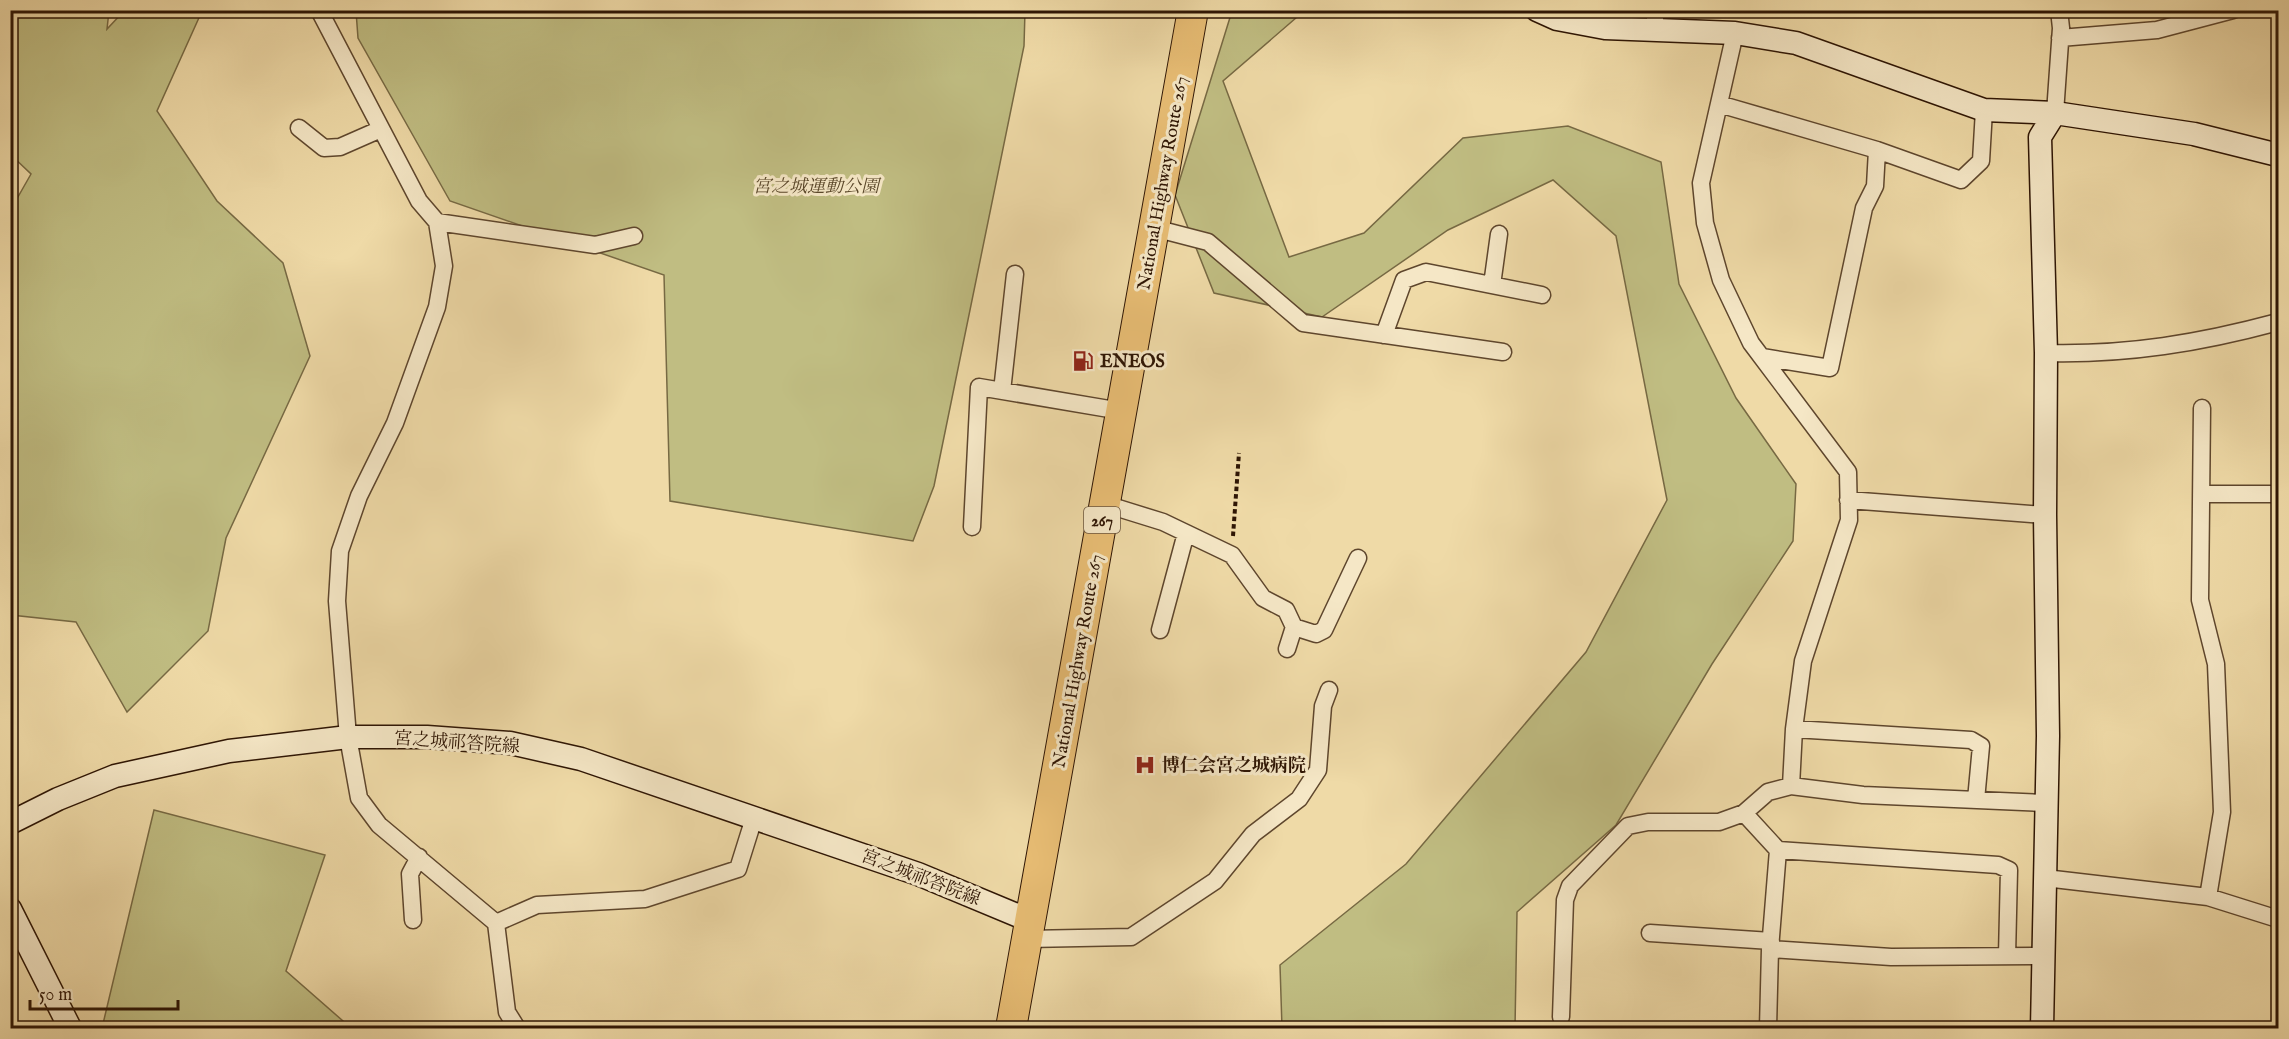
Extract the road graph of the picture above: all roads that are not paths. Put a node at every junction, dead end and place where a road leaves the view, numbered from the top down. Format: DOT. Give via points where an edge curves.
graph roads {
  1 [pos="319,10"];
  2 [pos="1193,10"];
  3 [pos="1537,10"];
  4 [pos="2059,10"];
  5 [pos="2233,10"];
  6 [pos="1655,19"];
  7 [pos="1735,33"];
  8 [pos="2060,38"];
  9 [pos="1719,104"];
  10 [pos="1984,110"];
  11 [pos="2055,113"];
  12 [pos="299,128"];
  13 [pos="381,129"];
  14 [pos="1877,150"];
  15 [pos="2278,155"];
  16 [pos="437,222"];
  17 [pos="1154,228"];
  18 [pos="1499,234"];
  19 [pos="634,236"];
  20 [pos="1016,274"];
  21 [pos="1492,285"];
  22 [pos="1542,295"];
  23 [pos="2278,322"];
  24 [pos="1384,335"];
  25 [pos="1503,352"];
  26 [pos="2046,353"];
  27 [pos="1762,357"];
  28 [pos="1002,391"];
  29 [pos="2202,408"];
  30 [pos="1121,411"];
  31 [pos="2201,494"];
  32 [pos="2278,494"];
  33 [pos="1848,500"];
  34 [pos="1105,504"];
  35 [pos="2045,516"];
  36 [pos="972,527"];
  37 [pos="1186,533"];
  38 [pos="1358,558"];
  39 [pos="1294,627"];
  40 [pos="1160,630"];
  41 [pos="1287,649"];
  42 [pos="1329,690"];
  43 [pos="1794,729"];
  44 [pos="348,737"];
  45 [pos="1791,786"];
  46 [pos="1976,800"];
  47 [pos="2046,803"];
  48 [pos="1744,813"];
  49 [pos="754,818"];
  50 [pos="10,823"];
  51 [pos="1778,850"];
  52 [pos="419,857"];
  53 [pos="2045,878"];
  54 [pos="2208,897"];
  55 [pos="10,909"];
  56 [pos="2278,919"];
  57 [pos="413,920"];
  58 [pos="496,923"];
  59 [pos="1029,930"];
  60 [pos="1650,933"];
  61 [pos="1770,945"];
  62 [pos="2007,956"];
  63 [pos="2044,956"];
  64 [pos="1561,1017"];
  65 [pos="66,1027"];
  66 [pos="517,1029"];
  67 [pos="1011,1029"];
  68 [pos="1768,1029"];
  69 [pos="2043,1029"];
  1 -- 13 [label="street"];
  2 -- 17 [label="highway, National Highway Route 267 / 267"];
  3 -- 6 [label="street" via="1557,19 1605,28"];
  4 -- 8 [label="street"];
  5 -- 8 [label="street" via="2157,30"];
  6 -- 7 [label="street"];
  7 -- 9 [label="street"];
  7 -- 10 [label="street" via="1796,43"];
  8 -- 11 [label="street"];
  9 -- 14 [label="street"];
  9 -- 27 [label="street" via="1701,183 1705,223 1721,280 1751,343"];
  10 -- 11 [label="street"];
  10 -- 14 [label="street" via="1981,161 1961,180"];
  11 -- 15 [label="street" via="2194,134"];
  11 -- 26 [label="street" via="2040,137"];
  12 -- 13 [label="street" via="324,148 340,147"];
  13 -- 16 [label="street" via="419,201"];
  14 -- 27 [label="street" via="1875,186 1864,208 1830,368"];
  16 -- 19 [label="street" via="595,244"];
  16 -- 44 [label="street" via="444,266 436,307 395,423 359,496 340,551 337,601"];
  17 -- 24 [label="street" via="1208,242 1303,323"];
  17 -- 30 [label="highway, National Highway Route 267 / 267"];
  18 -- 21 [label="street"];
  20 -- 28 [label="street"];
  21 -- 22 [label="street"];
  21 -- 24 [label="street" via="1426,272 1404,280"];
  23 -- 26 [label="street" via="2209,340 2136,351"];
  24 -- 25 [label="street"];
  26 -- 35 [label="street"];
  27 -- 33 [label="street" via="1848,472"];
  28 -- 30 [label="street"];
  28 -- 36 [label="street" via="979,387"];
  29 -- 31 [label="street"];
  30 -- 34 [label="highway, National Highway Route 267 / 267"];
  31 -- 32 [label="street"];
  31 -- 54 [label="street" via="2200,600 2216,664 2222,812"];
  33 -- 35 [label="street"];
  33 -- 43 [label="street" via="1848,520 1803,662"];
  34 -- 37 [label="street"];
  34 -- 59 [label="highway, National Highway Route 267 / 267"];
  35 -- 47 [label="street"];
  37 -- 39 [label="street" via="1232,555 1263,598 1286,610"];
  37 -- 40 [label="street"];
  38 -- 39 [label="street" via="1324,630 1316,634"];
  39 -- 41 [label="street"];
  42 -- 59 [label="street" via="1323,706 1318,770 1299,799 1253,834 1215,881 1131,937"];
  43 -- 45 [label="street"];
  43 -- 46 [label="street" via="1971,740 1981,746"];
  44 -- 49 [label="street, 宮之城祁答院線" via="510,743 581,759"];
  44 -- 50 [label="street, 宮之城祁答院線" via="229,751 115,776"];
  44 -- 52 [label="street" via="359,798 379,825"];
  45 -- 46 [label="street" via="1863,795"];
  45 -- 48 [label="street" via="1768,792"];
  46 -- 47 [label="street"];
  47 -- 53 [label="street"];
  48 -- 51 [label="street"];
  48 -- 64 [label="street" via="1719,822 1648,822 1628,826 1570,886 1565,900"];
  49 -- 58 [label="street" via="738,869 717,878 645,899 537,905"];
  49 -- 59 [label="street, 宮之城祁答院線" via="918,874"];
  51 -- 61 [label="street"];
  51 -- 62 [label="street" via="1998,865 2009,870"];
  52 -- 57 [label="street" via="410,874"];
  52 -- 58 [label="street"];
  53 -- 54 [label="street"];
  53 -- 63 [label="street"];
  54 -- 56 [label="street"];
  55 -- 65 [label="street"];
  58 -- 66 [label="street" via="507,1012"];
  59 -- 67 [label="highway, National Highway Route 267 / 267"];
  60 -- 61 [label="street"];
  61 -- 62 [label="street" via="1891,957"];
  61 -- 68 [label="street"];
  62 -- 63 [label="street"];
  63 -- 69 [label="street"];
}
